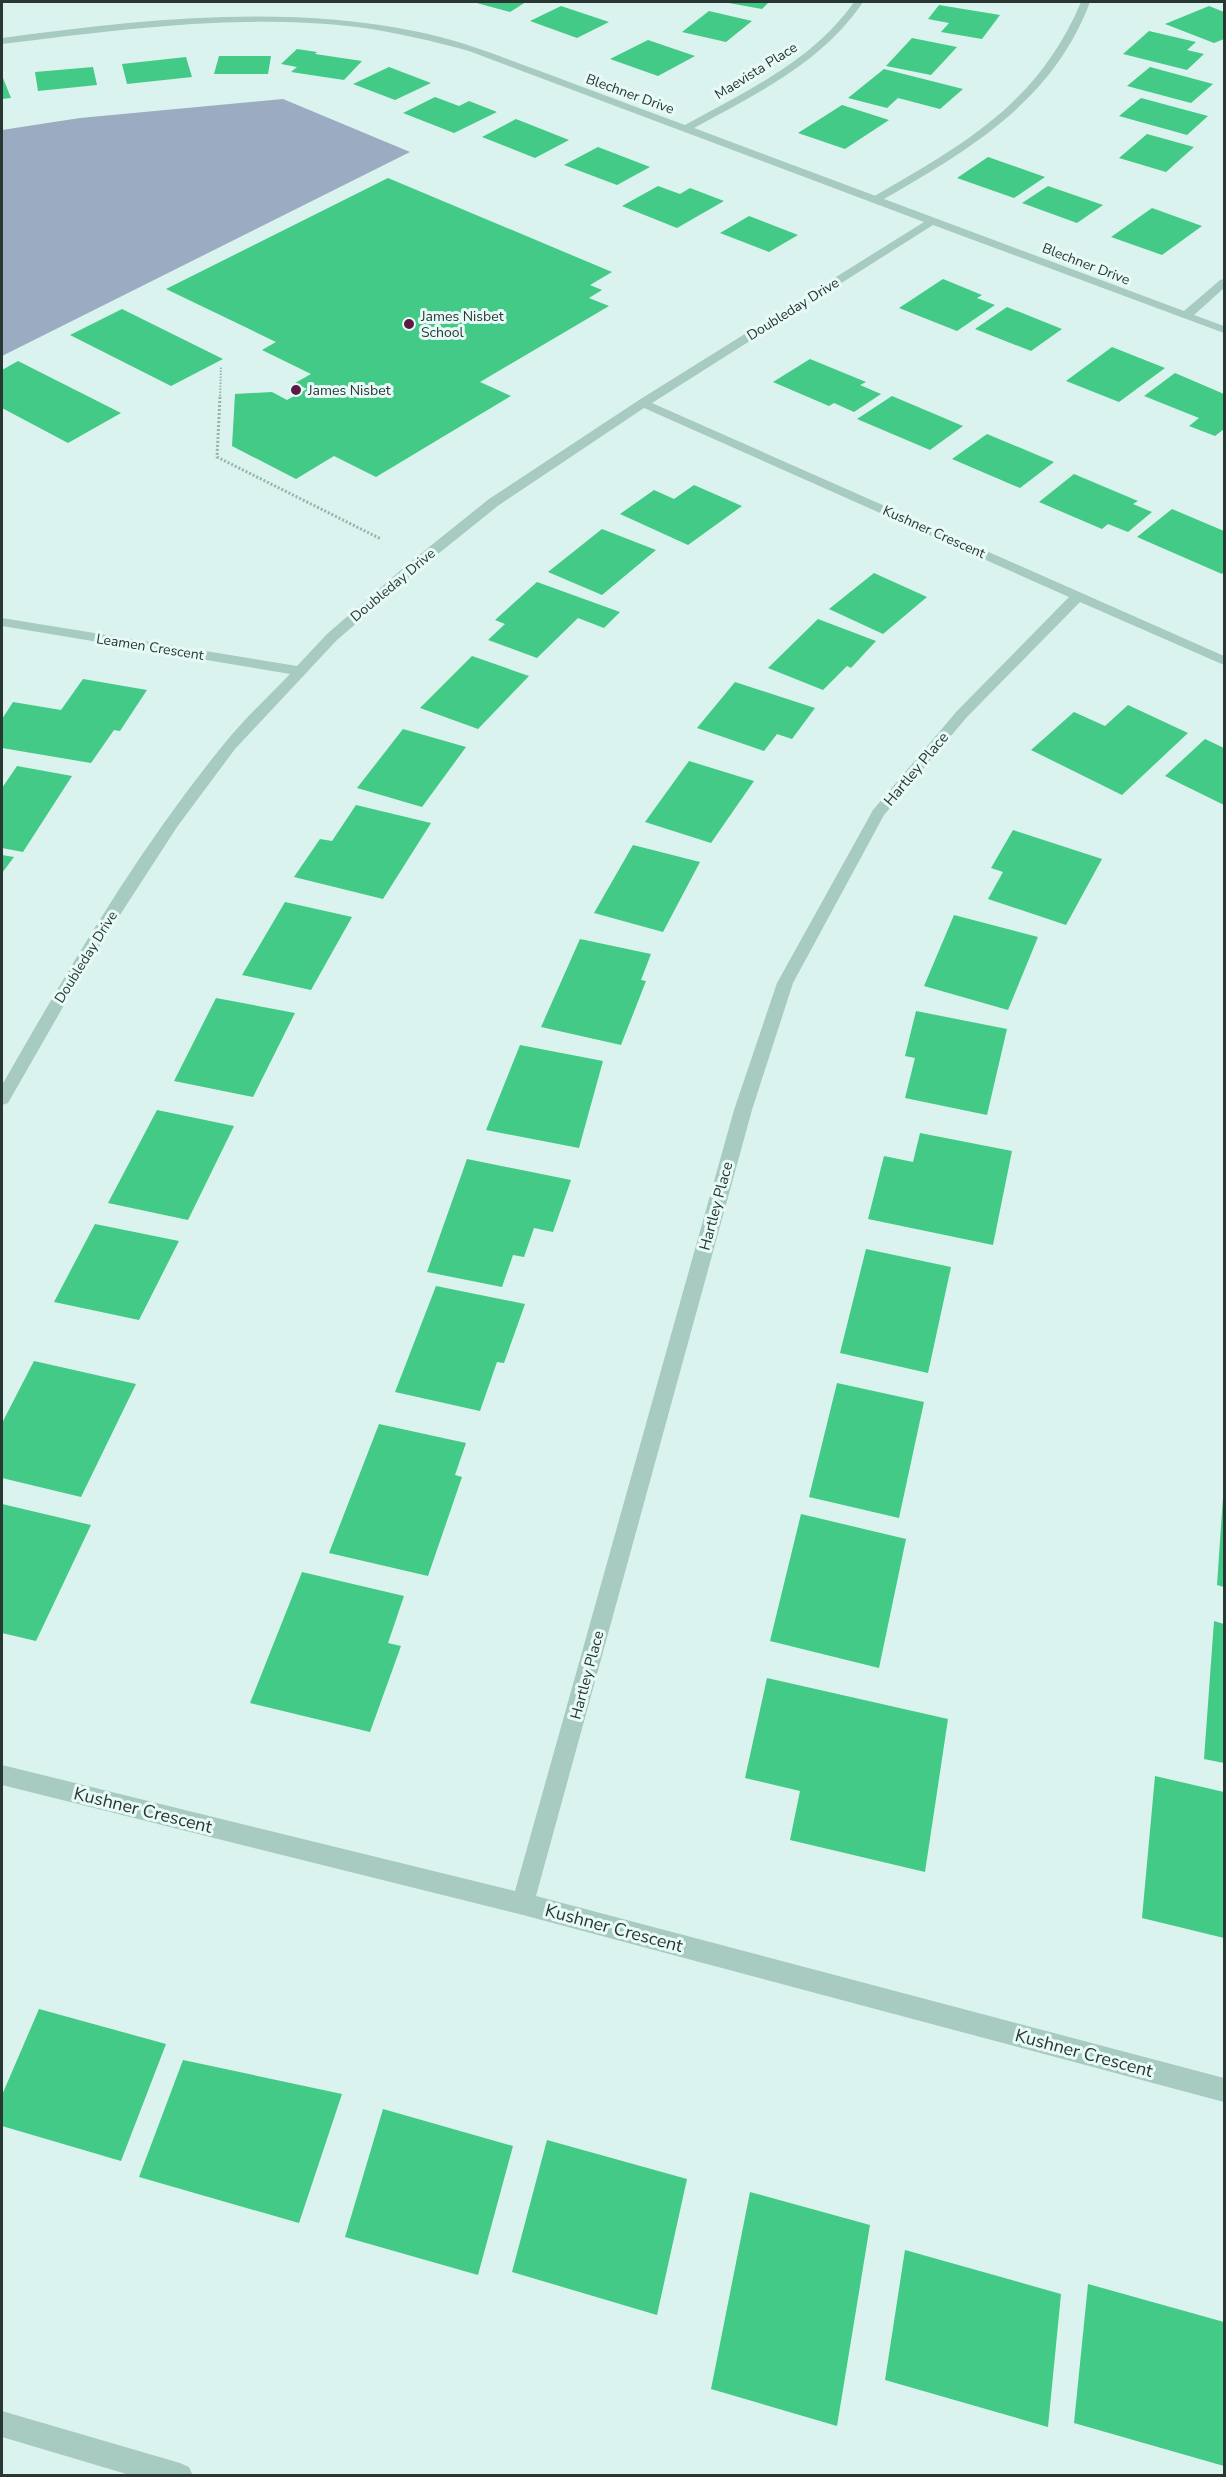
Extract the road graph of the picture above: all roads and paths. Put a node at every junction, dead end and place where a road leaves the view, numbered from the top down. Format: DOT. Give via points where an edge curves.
graph roads {
  1 [pos="858,2"];
  2 [pos="1085,2"];
  3 [pos="2,41"];
  4 [pos="686,129"];
  5 [pos="875,200"];
  6 [pos="932,221"];
  7 [pos="1224,282"];
  8 [pos="1186,316"];
  9 [pos="1224,330"];
  10 [pos="221,366"];
  11 [pos="643,403"];
  12 [pos="381,539"];
  13 [pos="1078,596"];
  14 [pos="2,622"];
  15 [pos="1224,661"];
  16 [pos="299,671"];
  17 [pos="2,1099"];
  18 [pos="2,1775"];
  19 [pos="524,1904"];
  20 [pos="1224,2090"];
  21 [pos="2,2424"];
  22 [pos="180,2475"];
  1 -- 4 [label="street, Maevista Place" via="834,36 790,68"];
  2 -- 5 [label="street" via="1056,59 1001,118 964,148"];
  3 -- 4 [label="street, Blechner Drive" via="231,19 377,25 443,39"];
  4 -- 5 [label="street, Blechner Drive"];
  5 -- 6 [label="street, Blechner Drive"];
  6 -- 8 [label="street, Blechner Drive"];
  6 -- 11 [label="street, Doubleday Drive"];
  7 -- 8 [label="street"];
  8 -- 9 [label="street, Blechner Drive"];
  10 -- 12 [label="path" via="217,457"];
  11 -- 13 [label="street, Kushner Crescent"];
  11 -- 16 [label="street, Doubleday Drive" via="494,502 377,598"];
  13 -- 15 [label="street, Kushner Crescent"];
  13 -- 19 [label="street, Hartley Place" via="962,714 878,813 785,983 743,1110"];
  14 -- 16 [label="street, Leamen Crescent"];
  16 -- 17 [label="street, Doubleday Drive" via="230,746 172,823 77,969"];
  18 -- 19 [label="street, Kushner Crescent"];
  19 -- 20 [label="street, Kushner Crescent"];
  21 -- 22 [label="street"];
}
